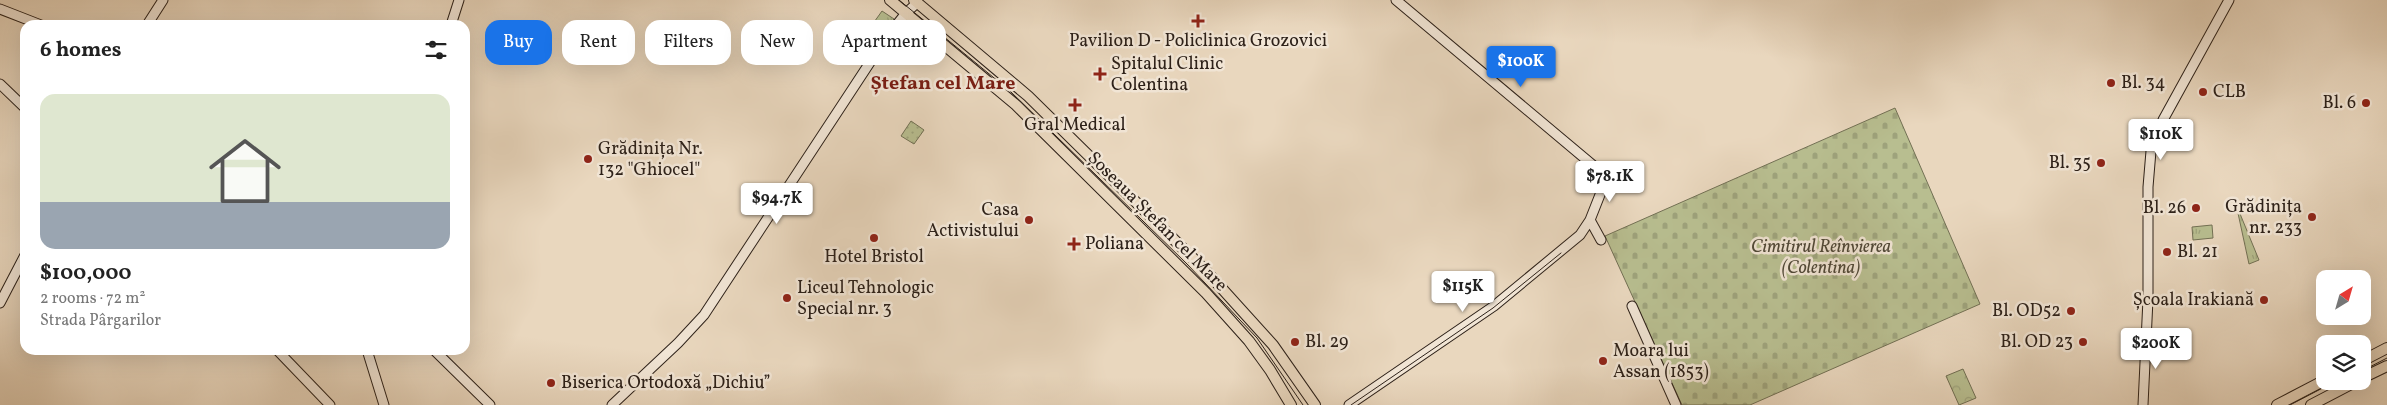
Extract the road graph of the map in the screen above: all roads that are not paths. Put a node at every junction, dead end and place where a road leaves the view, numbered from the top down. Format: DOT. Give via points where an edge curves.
graph roads {
  1 [pos="163,0"];
  2 [pos="459,0"];
  3 [pos="890,0"];
  4 [pos="1396,0"];
  5 [pos="2229,0"];
  6 [pos="916,1"];
  7 [pos="0,9"];
  8 [pos="906,13"];
  9 [pos="28,20"];
  10 [pos="150,20"];
  11 [pos="453,20"];
  12 [pos="0,84"];
  13 [pos="20,103"];
  14 [pos="1590,220"];
  15 [pos="1580,235"];
  16 [pos="20,265"];
  17 [pos="0,303"];
  18 [pos="1632,306"];
  19 [pos="2387,348"];
  20 [pos="282,355"];
  21 [pos="369,355"];
  22 [pos="439,355"];
  23 [pos="2371,356"];
  24 [pos="2387,366"];
  25 [pos="2371,374"];
  26 [pos="2316,385"];
  27 [pos="2340,390"];
  28 [pos="330,405"];
  29 [pos="384,405"];
  30 [pos="490,405"];
  31 [pos="612,405"];
  32 [pos="1291,405"];
  33 [pos="1315,405"];
  34 [pos="1349,405"];
  35 [pos="1676,405"];
  36 [pos="2143,405"];
  37 [pos="2277,405"];
  38 [pos="2311,405"];
  1 -- 10 [label="street"];
  2 -- 11 [label="street"];
  3 -- 8 [label="main road, Șoseaua Ștefan cel Mare"];
  4 -- 14 [label="street" via="1608,177"];
  5 -- 36 [label="street" via="2163,120 2151,151"];
  6 -- 8 [label="street"];
  6 -- 33 [label="main road, Șoseaua Ștefan cel Mare" via="1022,90 1207,272 1261,330"];
  7 -- 9 [label="street"];
  8 -- 31 [label="street" via="855,84 704,315"];
  8 -- 32 [label="main road, Șoseaua Ștefan cel Mare" via="1016,105 1206,293 1249,341"];
  12 -- 13 [label="street"];
  14 -- 15 [label="street"];
  14 -- 15 [label="street" via="1601,240 1590,234"];
  15 -- 34 [label="street" via="1486,312"];
  16 -- 17 [label="street"];
  18 -- 35 [label="street"];
  19 -- 23 [label="main road"];
  20 -- 28 [label="street"];
  21 -- 29 [label="street"];
  22 -- 30 [label="street"];
  24 -- 25 [label="main road"];
  26 -- 37 [label="main road"];
  27 -- 38 [label="main road"];
}
